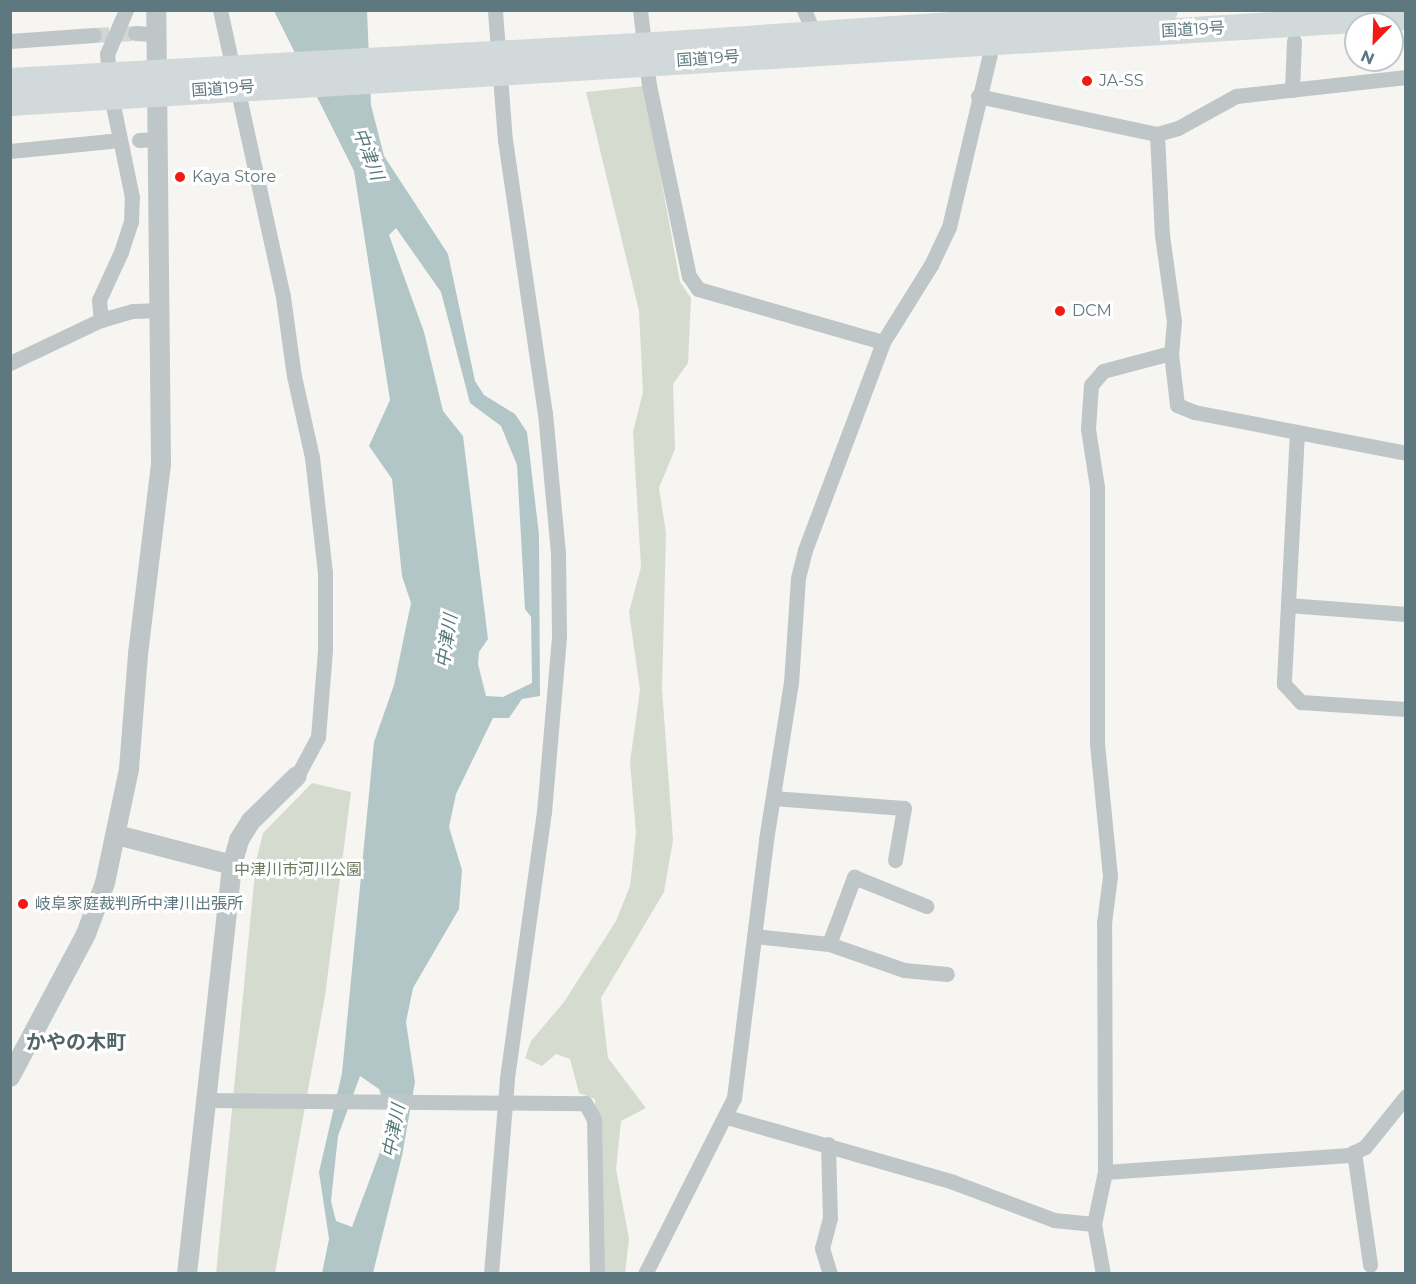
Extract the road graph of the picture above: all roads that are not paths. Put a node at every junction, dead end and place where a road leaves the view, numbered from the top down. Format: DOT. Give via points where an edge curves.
graph roads {
  1 [pos="126,10"];
  2 [pos="156,10"];
  3 [pos="220,10"];
  4 [pos="495,10"];
  5 [pos="640,10"];
  6 [pos="804,10"];
  7 [pos="1165,10"];
  8 [pos="1406,17"];
  9 [pos="135,33"];
  10 [pos="157,34"];
  11 [pos="814,34"];
  12 [pos="94,35"];
  13 [pos="10,41"];
  14 [pos="993,41"];
  15 [pos="1294,41"];
  16 [pos="670,53"];
  17 [pos="1406,77"];
  18 [pos="10,81"];
  19 [pos="110,86"];
  20 [pos="1292,90"];
  21 [pos="978,96"];
  22 [pos="10,103"];
  23 [pos="1157,134"];
  24 [pos="111,141"];
  25 [pos="10,151"];
  26 [pos="157,310"];
  27 [pos="101,320"];
  28 [pos="883,342"];
  29 [pos="1171,353"];
  30 [pos="10,363"];
  31 [pos="1297,432"];
  32 [pos="1406,453"];
  33 [pos="1288,605"];
  34 [pos="1406,614"];
  35 [pos="1406,709"];
  36 [pos="297,776"];
  37 [pos="773,798"];
  38 [pos="117,835"];
  39 [pos="895,860"];
  40 [pos="232,864"];
  41 [pos="926,906"];
  42 [pos="754,936"];
  43 [pos="829,944"];
  44 [pos="947,974"];
  45 [pos="10,1077"];
  46 [pos="1406,1096"];
  47 [pos="208,1100"];
  48 [pos="727,1117"];
  49 [pos="828,1144"];
  50 [pos="1354,1152"];
  51 [pos="1105,1172"];
  52 [pos="1094,1224"];
  53 [pos="1370,1265"];
  54 [pos="187,1274"];
  55 [pos="491,1274"];
  56 [pos="597,1274"];
  57 [pos="645,1274"];
  58 [pos="830,1274"];
  59 [pos="1103,1274"];
  1 -- 19 [label="street" via="107,54"];
  2 -- 10 [label="street"];
  3 -- 36 [label="street" via="283,297 294,376 312,457 325,572 325,650 318,737"];
  4 -- 55 [label="street" via="505,141 545,414 558,553 559,636 544,812 507,1078"];
  5 -- 28 [label="street" via="654,107 689,276 698,289"];
  6 -- 11 [label="street"];
  7 -- 11 [label="highway, 国道19号"];
  8 -- 14 [label="highway, 国道19号"];
  9 -- 10 [label="street"];
  10 -- 26 [label="street" via="147,139"];
  11 -- 16 [label="highway, 国道19号"];
  12 -- 13 [label="street"];
  14 -- 16 [label="highway, 国道19号"];
  14 -- 21 [label="street"];
  15 -- 20 [label="street"];
  16 -- 19 [label="highway, 国道19号"];
  17 -- 20 [label="street"];
  18 -- 19 [label="highway, 国道19号"];
  19 -- 22 [label="highway, 国道19号"];
  19 -- 27 [label="street" via="132,205 122,252 99,300"];
  20 -- 23 [label="street" via="1236,96 1178,128"];
  21 -- 23 [label="street"];
  21 -- 28 [label="street" via="949,227 931,265"];
  23 -- 29 [label="street" via="1162,235 1174,321"];
  24 -- 25 [label="street"];
  26 -- 27 [label="street" via="133,311"];
  26 -- 38 [label="street" via="161,463 138,654 129,769"];
  27 -- 30 [label="street"];
  28 -- 37 [label="street" via="798,578 791,683"];
  29 -- 31 [label="street" via="1177,405 1194,412"];
  29 -- 51 [label="street" via="1102,371 1091,386 1088,429 1097,487 1097,744 1110,876 1104,923"];
  31 -- 32 [label="street"];
  31 -- 33 [label="street"];
  33 -- 34 [label="street"];
  33 -- 35 [label="street" via="1284,684 1301,702"];
  36 -- 40 [label="street" via="251,821 239,840"];
  37 -- 39 [label="street" via="847,807 904,808"];
  37 -- 42 [label="street"];
  38 -- 40 [label="street"];
  38 -- 45 [label="street" via="86,934"];
  40 -- 47 [label="street"];
  41 -- 43 [label="street" via="854,877"];
  42 -- 43 [label="street"];
  42 -- 48 [label="street" via="734,1098"];
  43 -- 44 [label="street" via="904,970"];
  46 -- 50 [label="street" via="1365,1147"];
  47 -- 54 [label="street"];
  47 -- 56 [label="street" via="585,1103 594,1119"];
  48 -- 49 [label="street"];
  48 -- 57 [label="street"];
  49 -- 52 [label="street" via="953,1182 1054,1220"];
  49 -- 58 [label="street" via="830,1218 822,1248"];
  50 -- 51 [label="street"];
  50 -- 53 [label="street"];
  51 -- 52 [label="street"];
  52 -- 59 [label="street"];
}
